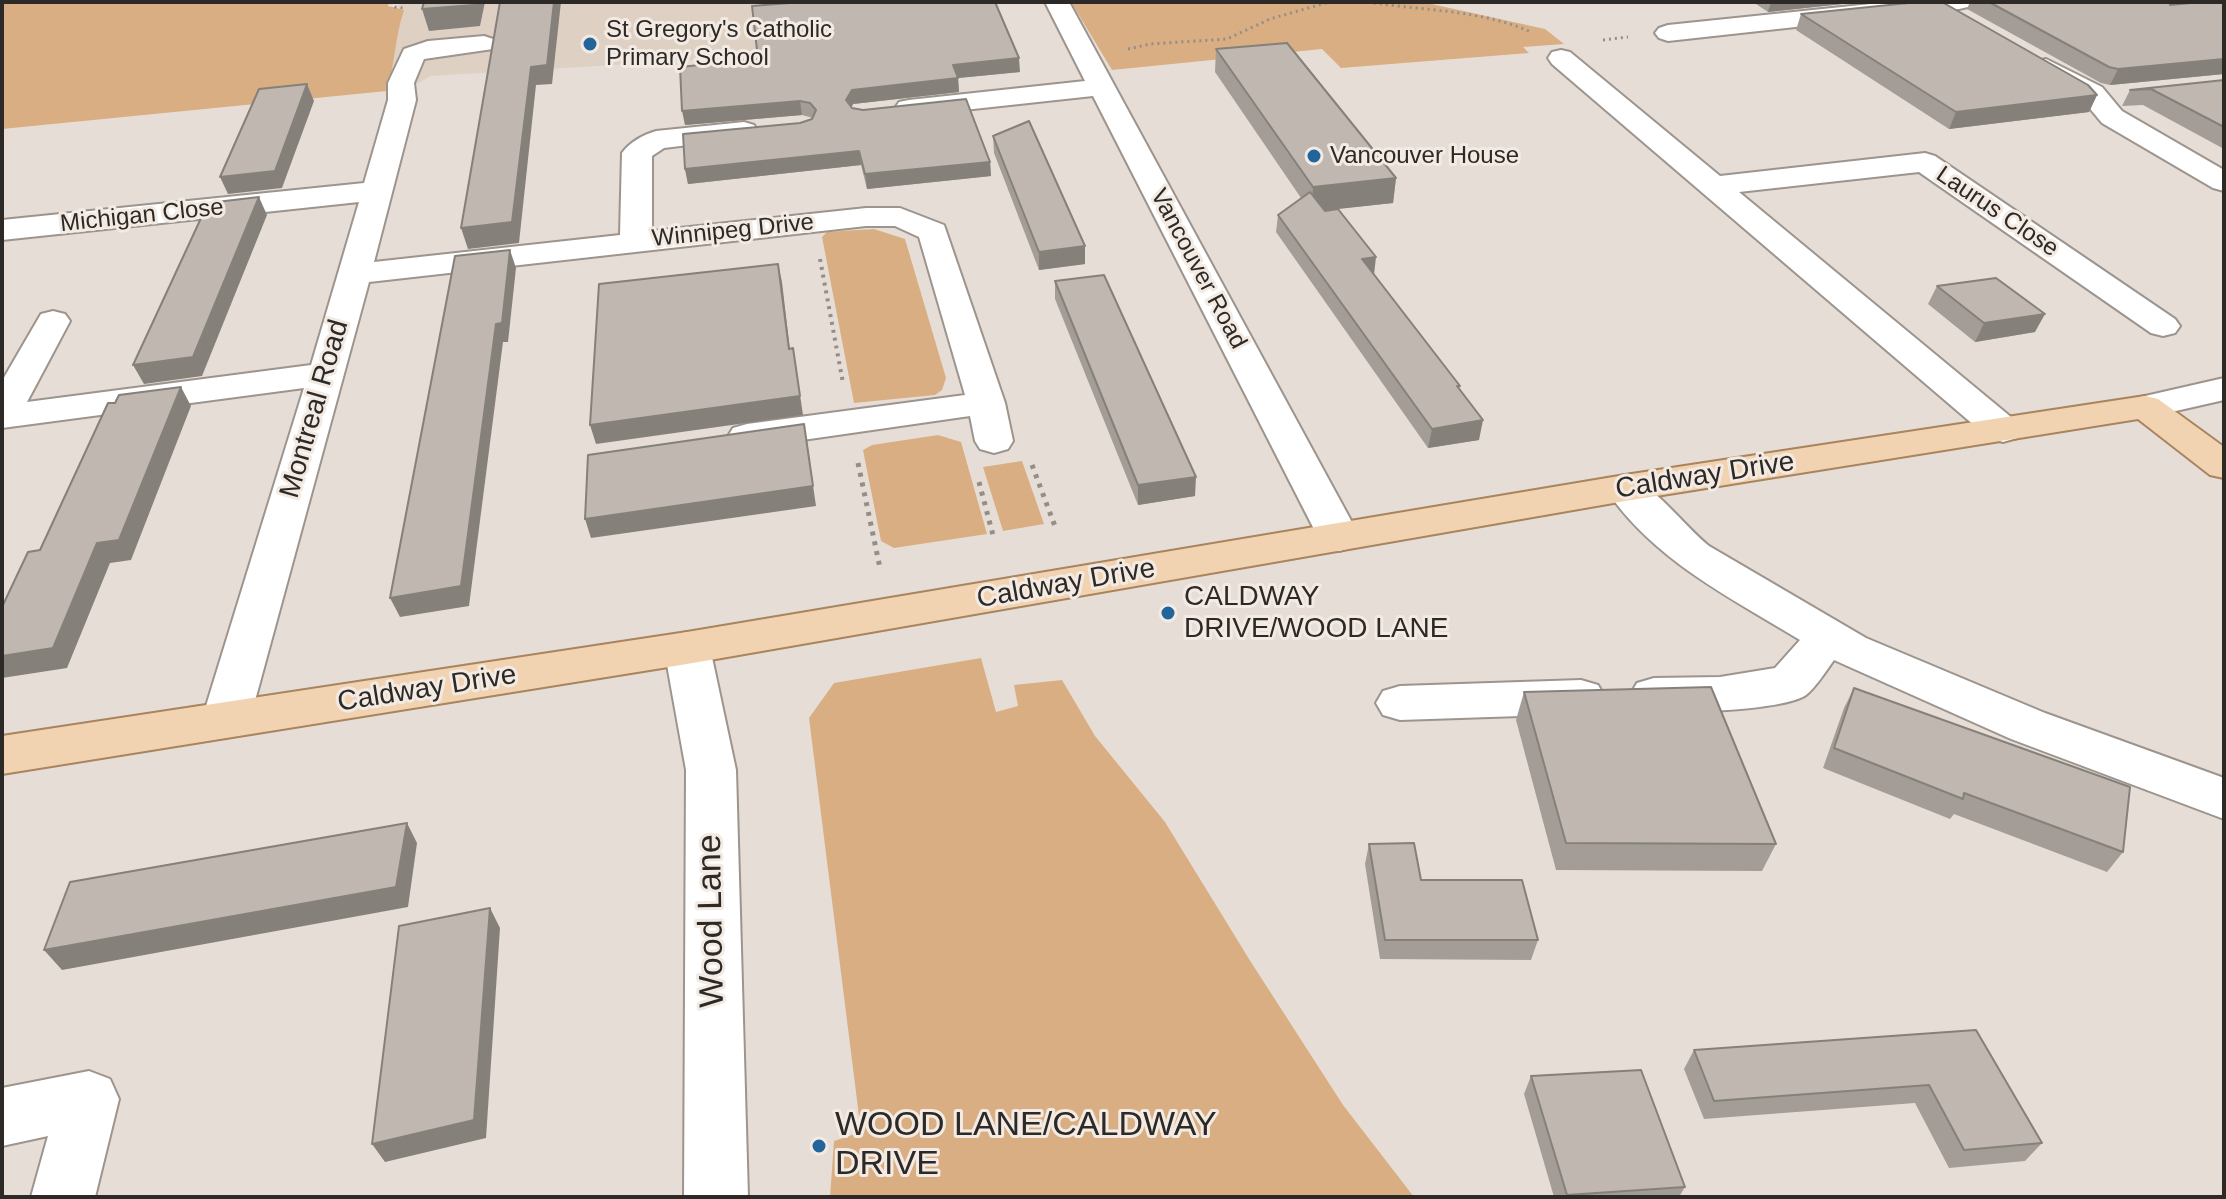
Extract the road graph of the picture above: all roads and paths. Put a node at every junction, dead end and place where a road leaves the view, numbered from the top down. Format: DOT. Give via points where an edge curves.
graph roads {
  1 [pos="391,2"];
  2 [pos="1057,2"];
  3 [pos="1329,2"];
  4 [pos="1368,2"];
  5 [pos="1952,3"];
  6 [pos="404,8"];
  7 [pos="1975,26"];
  8 [pos="1668,33"];
  9 [pos="1597,41"];
  10 [pos="484,44"];
  11 [pos="1550,48"];
  12 [pos="2027,56"];
  13 [pos="1096,77"];
  14 [pos="2092,93"];
  15 [pos="2125,94"];
  16 [pos="880,112"];
  17 [pos="773,128"];
  18 [pos="2224,182"];
  19 [pos="1716,186"];
  20 [pos="377,191"];
  21 [pos="2,230"];
  22 [pos="636,241"];
  23 [pos="352,274"];
  24 [pos="53,321"];
  25 [pos="2163,326"];
  26 [pos="327,374"];
  27 [pos="2224,389"];
  28 [pos="986,403"];
  29 [pos="2145,407"];
  30 [pos="2,415"];
  31 [pos="2003,430"];
  32 [pos="994,441"];
  33 [pos="708,442"];
  34 [pos="2224,466"];
  35 [pos="1625,488"];
  36 [pos="1056,529"];
  37 [pos="1339,537"];
  38 [pos="994,539"];
  39 [pos="1829,636"];
  40 [pos="687,648"];
  41 [pos="1400,703"];
  42 [pos="226,719"];
  43 [pos="2,755"];
  44 [pos="2224,799"];
  45 [pos="2,1117"];
  46 [pos="63,1197"];
  47 [pos="716,1197"];
  1 -- 6 [label="path"];
  2 -- 13 [label="street, Vancouver Road"];
  3 -- 13 [label="path" via="1270,19 1221,41 1133,48"];
  4 -- 11 [label="path" via="1502,22 1530,30"];
  5 -- 7 [label="street"];
  5 -- 8 [label="street"];
  8 -- 9 [label="path"];
  10 -- 20 [label="street, Montreal Road" via="413,54 401,83 402,100"];
  11 -- 19 [label="street"];
  12 -- 14 [label="street"];
  13 -- 16 [label="street"];
  13 -- 37 [label="street, Vancouver Road"];
  14 -- 15 [label="street"];
  14 -- 18 [label="street" via="2112,117"];
  17 -- 22 [label="street" via="656,140 637,153"];
  19 -- 25 [label="street, Laurus Close" via="1925,162"];
  19 -- 31 [label="street"];
  20 -- 21 [label="street, Michigan Close"];
  20 -- 23 [label="street, Montreal Road"];
  22 -- 23 [label="street, Winnipeg Drive"];
  22 -- 28 [label="street, Winnipeg Drive" via="866,217 900,217 933,232"];
  23 -- 26 [label="street, Montreal Road"];
  24 -- 30 [label="street"];
  26 -- 30 [label="street"];
  26 -- 42 [label="street, Montreal Road"];
  27 -- 29 [label="street, Caldway Drive"];
  28 -- 32 [label="street, Winnipeg Drive"];
  28 -- 33 [label="street"];
  29 -- 31 [label="main road, Caldway Drive"];
  29 -- 34 [label="main road"];
  31 -- 35 [label="main road, Caldway Drive"];
  32 -- 36 [label="path" via="1029,456"];
  32 -- 38 [label="path" via="976,471"];
  35 -- 37 [label="main road, Caldway Drive"];
  35 -- 39 [label="street" via="1694,556"];
  37 -- 40 [label="main road, Caldway Drive"];
  39 -- 41 [label="street" via="1789,683 1720,694"];
  39 -- 44 [label="street" via="2028,726"];
  40 -- 42 [label="main road, Caldway Drive"];
  40 -- 47 [label="street, Wood Lane" via="711,770"];
  42 -- 43 [label="main road, Caldway Drive"];
  45 -- 46 [label="street" via="89,1099"];
}
